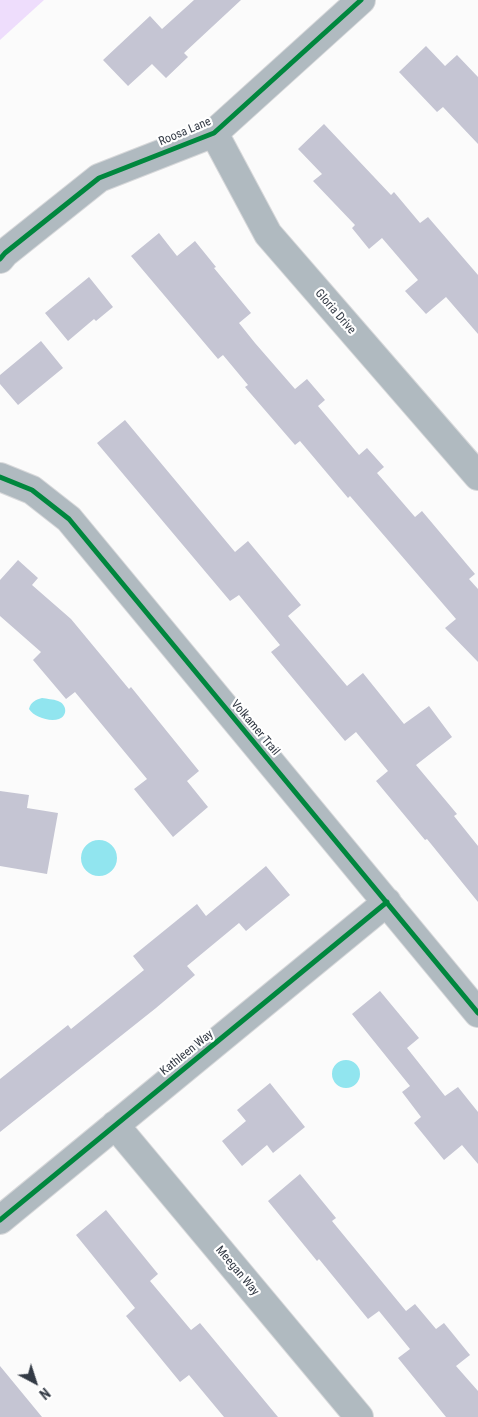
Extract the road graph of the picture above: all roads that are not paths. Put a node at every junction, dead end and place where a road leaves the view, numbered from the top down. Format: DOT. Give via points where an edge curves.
graph roads {
  1 [pos="361,0"];
  2 [pos="214,133"];
  3 [pos="0,259"];
  4 [pos="0,476"];
  5 [pos="478,476"];
  6 [pos="387,902"];
  7 [pos="478,1012"];
  8 [pos="116,1125"];
  9 [pos="0,1220"];
  10 [pos="359,1417"];
  1 -- 2 [label="street, Roosa Lane"];
  2 -- 3 [label="street, Roosa Lane" via="99,178"];
  2 -- 5 [label="street, Gloria Drive" via="268,234"];
  4 -- 6 [label="street, Volkamer Trail" via="32,490 69,519"];
  6 -- 7 [label="street, Volkamer Trail"];
  6 -- 8 [label="street, Kathleen Way"];
  8 -- 9 [label="street, Kathleen Way"];
  8 -- 10 [label="street, Meegan Way"];
}
